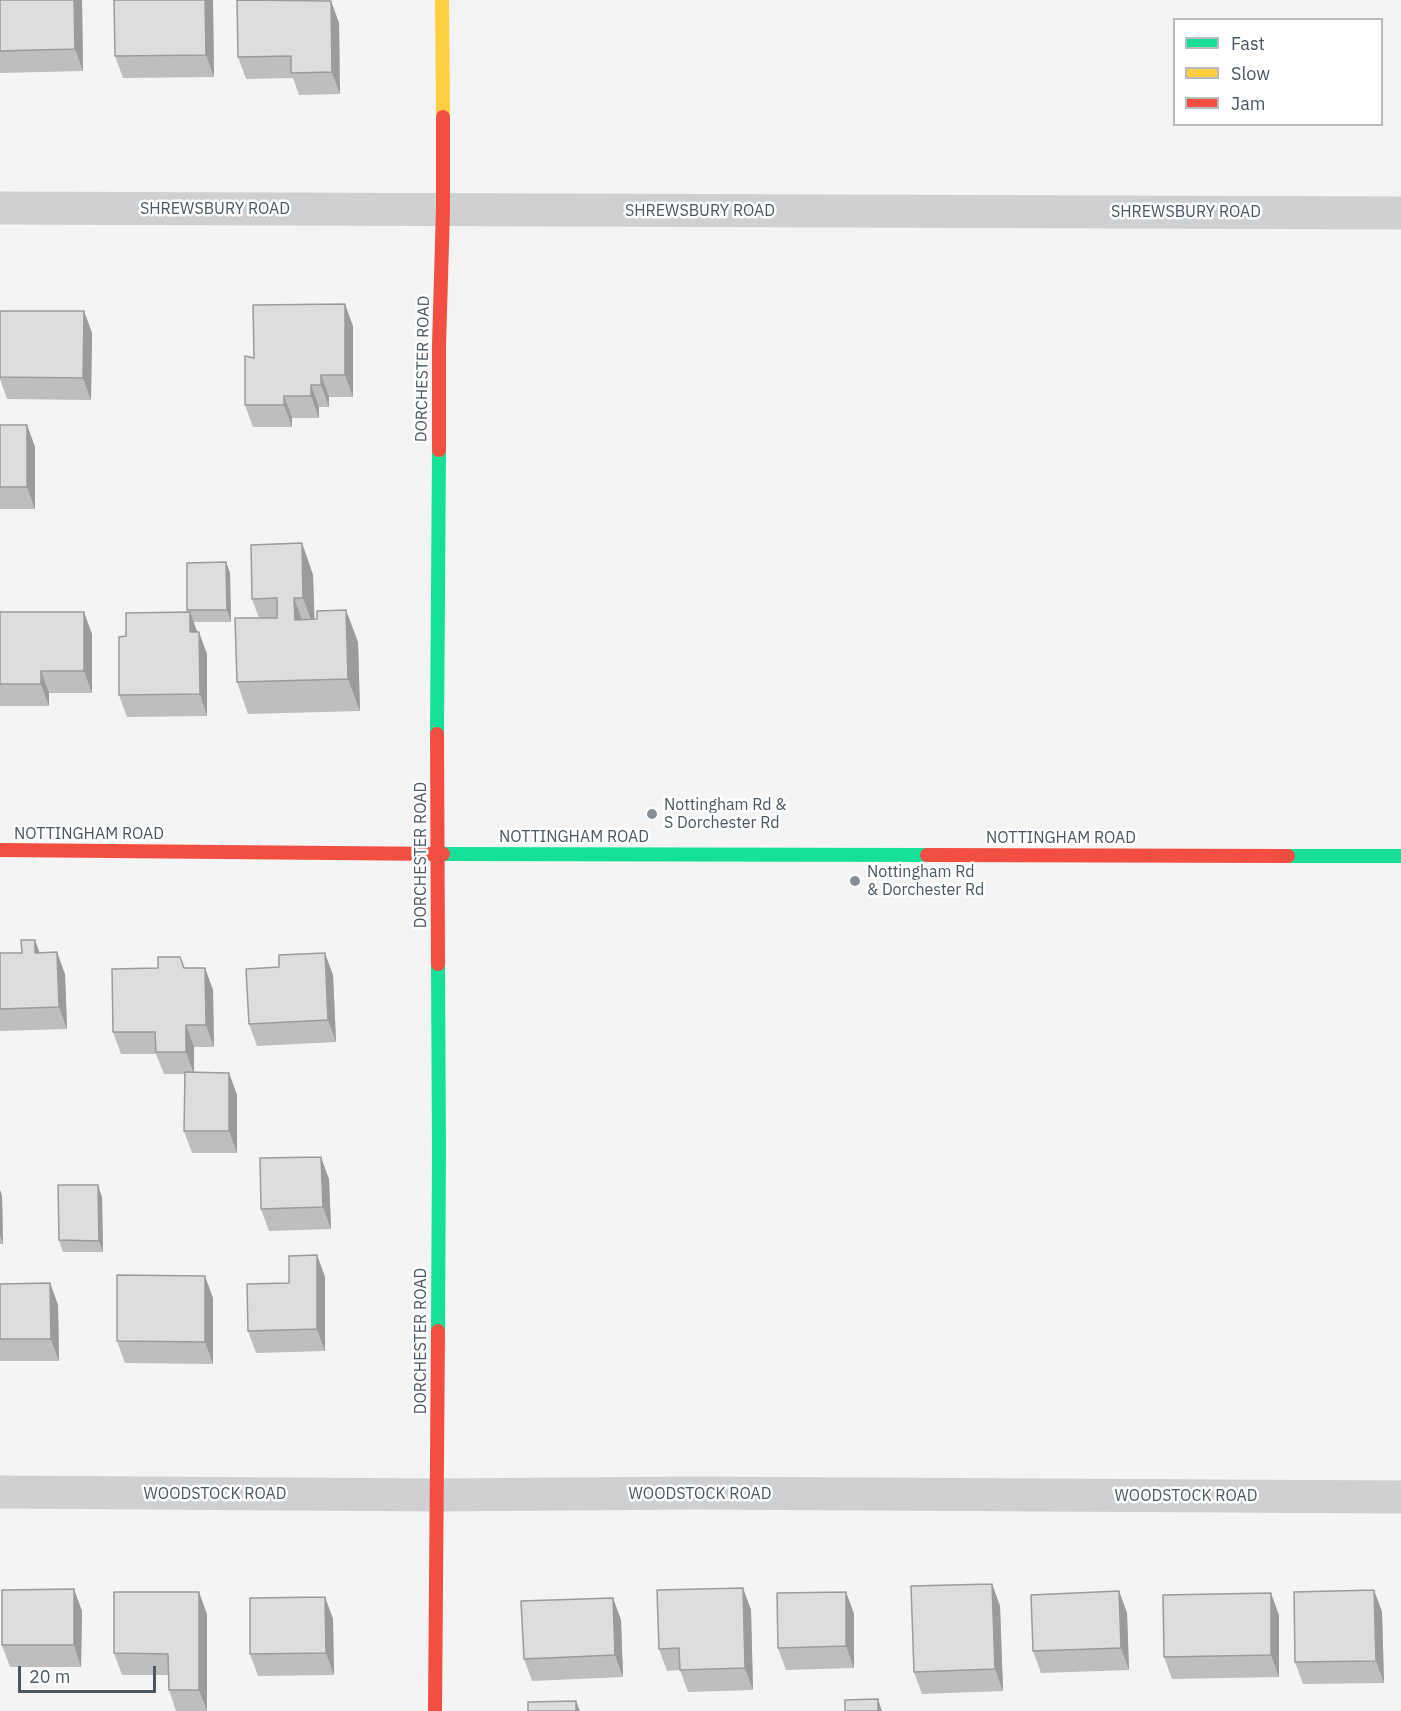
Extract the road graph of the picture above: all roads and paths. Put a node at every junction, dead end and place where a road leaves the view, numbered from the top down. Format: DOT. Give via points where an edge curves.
graph roads {
  1 [pos="442,0"];
  2 [pos="0,208"];
  3 [pos="443,209"];
  4 [pos="1401,213"];
  5 [pos="0,850"];
  6 [pos="437,854"];
  7 [pos="1401,856"];
  8 [pos="0,1492"];
  9 [pos="437,1495"];
  10 [pos="1401,1497"];
  11 [pos="435,1711"];
  1 -- 3 [label="street, DORCHESTER ROAD"];
  2 -- 3 [label="street, SHREWSBURY ROAD"];
  3 -- 4 [label="street, SHREWSBURY ROAD"];
  3 -- 6 [label="street, DORCHESTER ROAD"];
  5 -- 6 [label="street, NOTTINGHAM ROAD"];
  6 -- 7 [label="street, NOTTINGHAM ROAD"];
  6 -- 9 [label="street, DORCHESTER ROAD"];
  8 -- 9 [label="street, WOODSTOCK ROAD"];
  9 -- 10 [label="street, WOODSTOCK ROAD"];
  9 -- 11 [label="street, DORCHESTER ROAD"];
}
